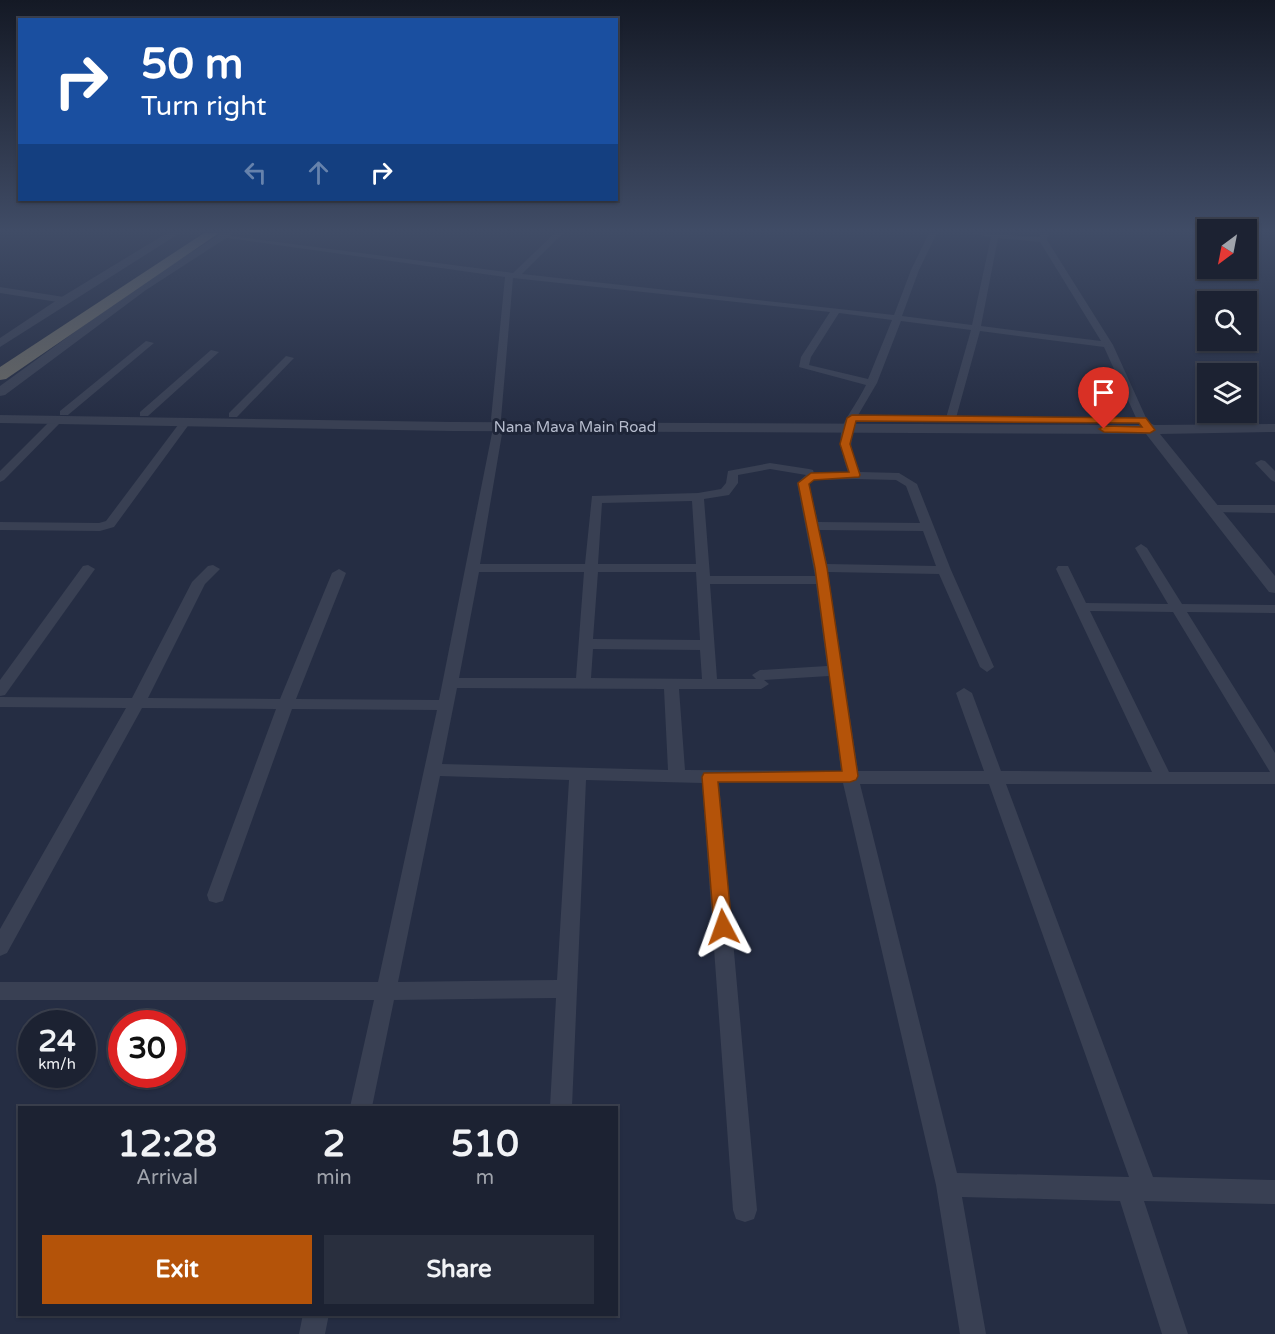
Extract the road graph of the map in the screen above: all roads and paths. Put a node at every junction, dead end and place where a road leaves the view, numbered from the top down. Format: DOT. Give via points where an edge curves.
graph roads {
  1 [pos="34,295"];
  2 [pos="72,295"];
  3 [pos="95,295"];
  4 [pos="126,295"];
  5 [pos="132,295"];
  6 [pos="510,295"];
  7 [pos="695,295"];
  8 [pos="905,295"];
  9 [pos="983,295"];
  10 [pos="1079,295"];
  11 [pos="64,300"];
  12 [pos="836,310"];
  13 [pos="897,318"];
  14 [pos="976,328"];
  15 [pos="0,343"];
  16 [pos="149,343"];
  17 [pos="1108,345"];
  18 [pos="214,352"];
  19 [pos="289,358"];
  20 [pos="0,361"];
  21 [pos="0,375"];
  22 [pos="872,383"];
  23 [pos="0,392"];
  24 [pos="0,413"];
  25 [pos="144,414"];
  26 [pos="233,415"];
  27 [pos="60,417"];
  28 [pos="951,418"];
  29 [pos="0,419"];
  30 [pos="1275,420"];
  31 [pos="185,423"];
  32 [pos="497,423"];
  33 [pos="850,423"];
  34 [pos="1146,425"];
  35 [pos="1275,428"];
  36 [pos="1275,463"];
  37 [pos="809,472"];
  38 [pos="855,475"];
  39 [pos="0,478"];
  40 [pos="1275,478"];
  41 [pos="698,497"];
  42 [pos="1213,509"];
  43 [pos="1275,509"];
  44 [pos="0,525"];
  45 [pos="811,526"];
  46 [pos="927,527"];
  47 [pos="1141,548"];
  48 [pos="474,568"];
  49 [pos="592,568"];
  50 [pos="88,569"];
  51 [pos="213,569"];
  52 [pos="1063,569"];
  53 [pos="944,570"];
  54 [pos="339,573"];
  55 [pos="703,574"];
  56 [pos="822,574"];
  57 [pos="1275,588"];
  58 [pos="1081,608"];
  59 [pos="1275,609"];
  60 [pos="1179,610"];
  61 [pos="586,644"];
  62 [pos="708,645"];
  63 [pos="987,667"];
  64 [pos="836,671"];
  65 [pos="452,682"];
  66 [pos="583,683"];
  67 [pos="671,684"];
  68 [pos="710,684"];
  69 [pos="0,691"];
  70 [pos="964,693"];
  71 [pos="0,702"];
  72 [pos="137,703"];
  73 [pos="286,704"];
  74 [pos="447,705"];
  75 [pos="1275,767"];
  76 [pos="433,770"];
  77 [pos="578,773"];
  78 [pos="677,776"];
  79 [pos="850,776"];
  80 [pos="710,777"];
  81 [pos="993,777"];
  82 [pos="1164,778"];
  83 [pos="1275,778"];
  84 [pos="216,896"];
  85 [pos="0,947"];
  86 [pos="567,989"];
  87 [pos="0,991"];
  88 [pos="386,992"];
  89 [pos="361,1106"];
  90 [pos="561,1106"];
  91 [pos="948,1185"];
  92 [pos="1137,1189"];
  93 [pos="1275,1192"];
  94 [pos="745,1210"];
  95 [pos="316,1316"];
  96 [pos="312,1334"];
  97 [pos="973,1334"];
  98 [pos="1175,1334"];
  1 -- 11 [label="street"];
  2 -- 11 [label="street"];
  3 -- 20 [label="highway"];
  4 -- 21 [label="highway"];
  5 -- 23 [label="street"];
  6 -- 32 [label="street"];
  7 -- 12 [label="street"];
  8 -- 13 [label="street"];
  9 -- 14 [label="street"];
  10 -- 17 [label="street"];
  11 -- 15 [label="street"];
  12 -- 13 [label="street"];
  12 -- 22 [label="street" via="806,357 804,367"];
  13 -- 14 [label="street"];
  13 -- 22 [label="street"];
  14 -- 17 [label="street"];
  14 -- 28 [label="street"];
  16 -- 27 [label="street"];
  17 -- 34 [label="street"];
  18 -- 25 [label="street"];
  19 -- 26 [label="street"];
  22 -- 33 [label="street"];
  24 -- 27 [label="street, Nana Mava Main Road"];
  25 -- 26 [label="street, Nana Mava Main Road"];
  25 -- 27 [label="street, Nana Mava Main Road"];
  26 -- 32 [label="street, Nana Mava Main Road"];
  27 -- 29 [label="street, Nana Mava Main Road"];
  27 -- 31 [label="street, Nana Mava Main Road"];
  27 -- 39 [label="street"];
  28 -- 33 [label="street, Nana Mava Main Road"];
  28 -- 34 [label="street, Nana Mava Main Road"];
  30 -- 34 [label="street"];
  31 -- 32 [label="street, Nana Mava Main Road"];
  31 -- 44 [label="street" via="110,524"];
  32 -- 33 [label="street, Nana Mava Main Road"];
  32 -- 48 [label="street"];
  33 -- 34 [label="street, Nana Mava Main Road"];
  33 -- 38 [label="street" via="845,444"];
  34 -- 35 [label="street"];
  34 -- 42 [label="street"];
  36 -- 40 [label="street" via="1261,464"];
  37 -- 41 [label="street" via="771,466 732,473 732,483 725,492"];
  38 -- 45 [label="street" via="806,479 803,492"];
  38 -- 46 [label="street" via="907,480"];
  41 -- 49 [label="street" via="596,499"];
  41 -- 55 [label="street"];
  42 -- 43 [label="street"];
  42 -- 57 [label="street"];
  45 -- 46 [label="street"];
  45 -- 56 [label="street"];
  46 -- 53 [label="street"];
  47 -- 60 [label="street"];
  48 -- 49 [label="street"];
  48 -- 65 [label="street"];
  49 -- 55 [label="street"];
  49 -- 61 [label="street"];
  50 -- 69 [label="street"];
  51 -- 72 [label="street" via="199,582"];
  52 -- 58 [label="street"];
  53 -- 56 [label="street"];
  53 -- 63 [label="street"];
  54 -- 73 [label="street"];
  55 -- 56 [label="street"];
  55 -- 62 [label="street"];
  56 -- 64 [label="street"];
  58 -- 60 [label="street"];
  58 -- 82 [label="street"];
  59 -- 60 [label="street"];
  60 -- 75 [label="street"];
  61 -- 62 [label="street"];
  61 -- 66 [label="street"];
  62 -- 68 [label="street"];
  64 -- 68 [label="street"];
  64 -- 79 [label="street"];
  65 -- 66 [label="street"];
  65 -- 74 [label="street"];
  66 -- 67 [label="street"];
  67 -- 68 [label="street"];
  67 -- 78 [label="street"];
  70 -- 81 [label="street"];
  71 -- 72 [label="street"];
  72 -- 73 [label="street"];
  72 -- 85 [label="street"];
  73 -- 74 [label="street"];
  73 -- 84 [label="street"];
  74 -- 76 [label="street"];
  76 -- 77 [label="street"];
  76 -- 88 [label="street"];
  77 -- 78 [label="street"];
  77 -- 86 [label="street"];
  78 -- 80 [label="street"];
  79 -- 80 [label="street"];
  79 -- 81 [label="street"];
  79 -- 91 [label="street"];
  80 -- 94 [label="street"];
  81 -- 82 [label="street"];
  81 -- 92 [label="street"];
  82 -- 83 [label="street"];
  86 -- 88 [label="street"];
  86 -- 90 [label="street"];
  87 -- 88 [label="street"];
  88 -- 89 [label="street"];
  91 -- 92 [label="street"];
  91 -- 97 [label="street"];
  92 -- 93 [label="street"];
  92 -- 98 [label="street"];
  95 -- 96 [label="street"];
}
